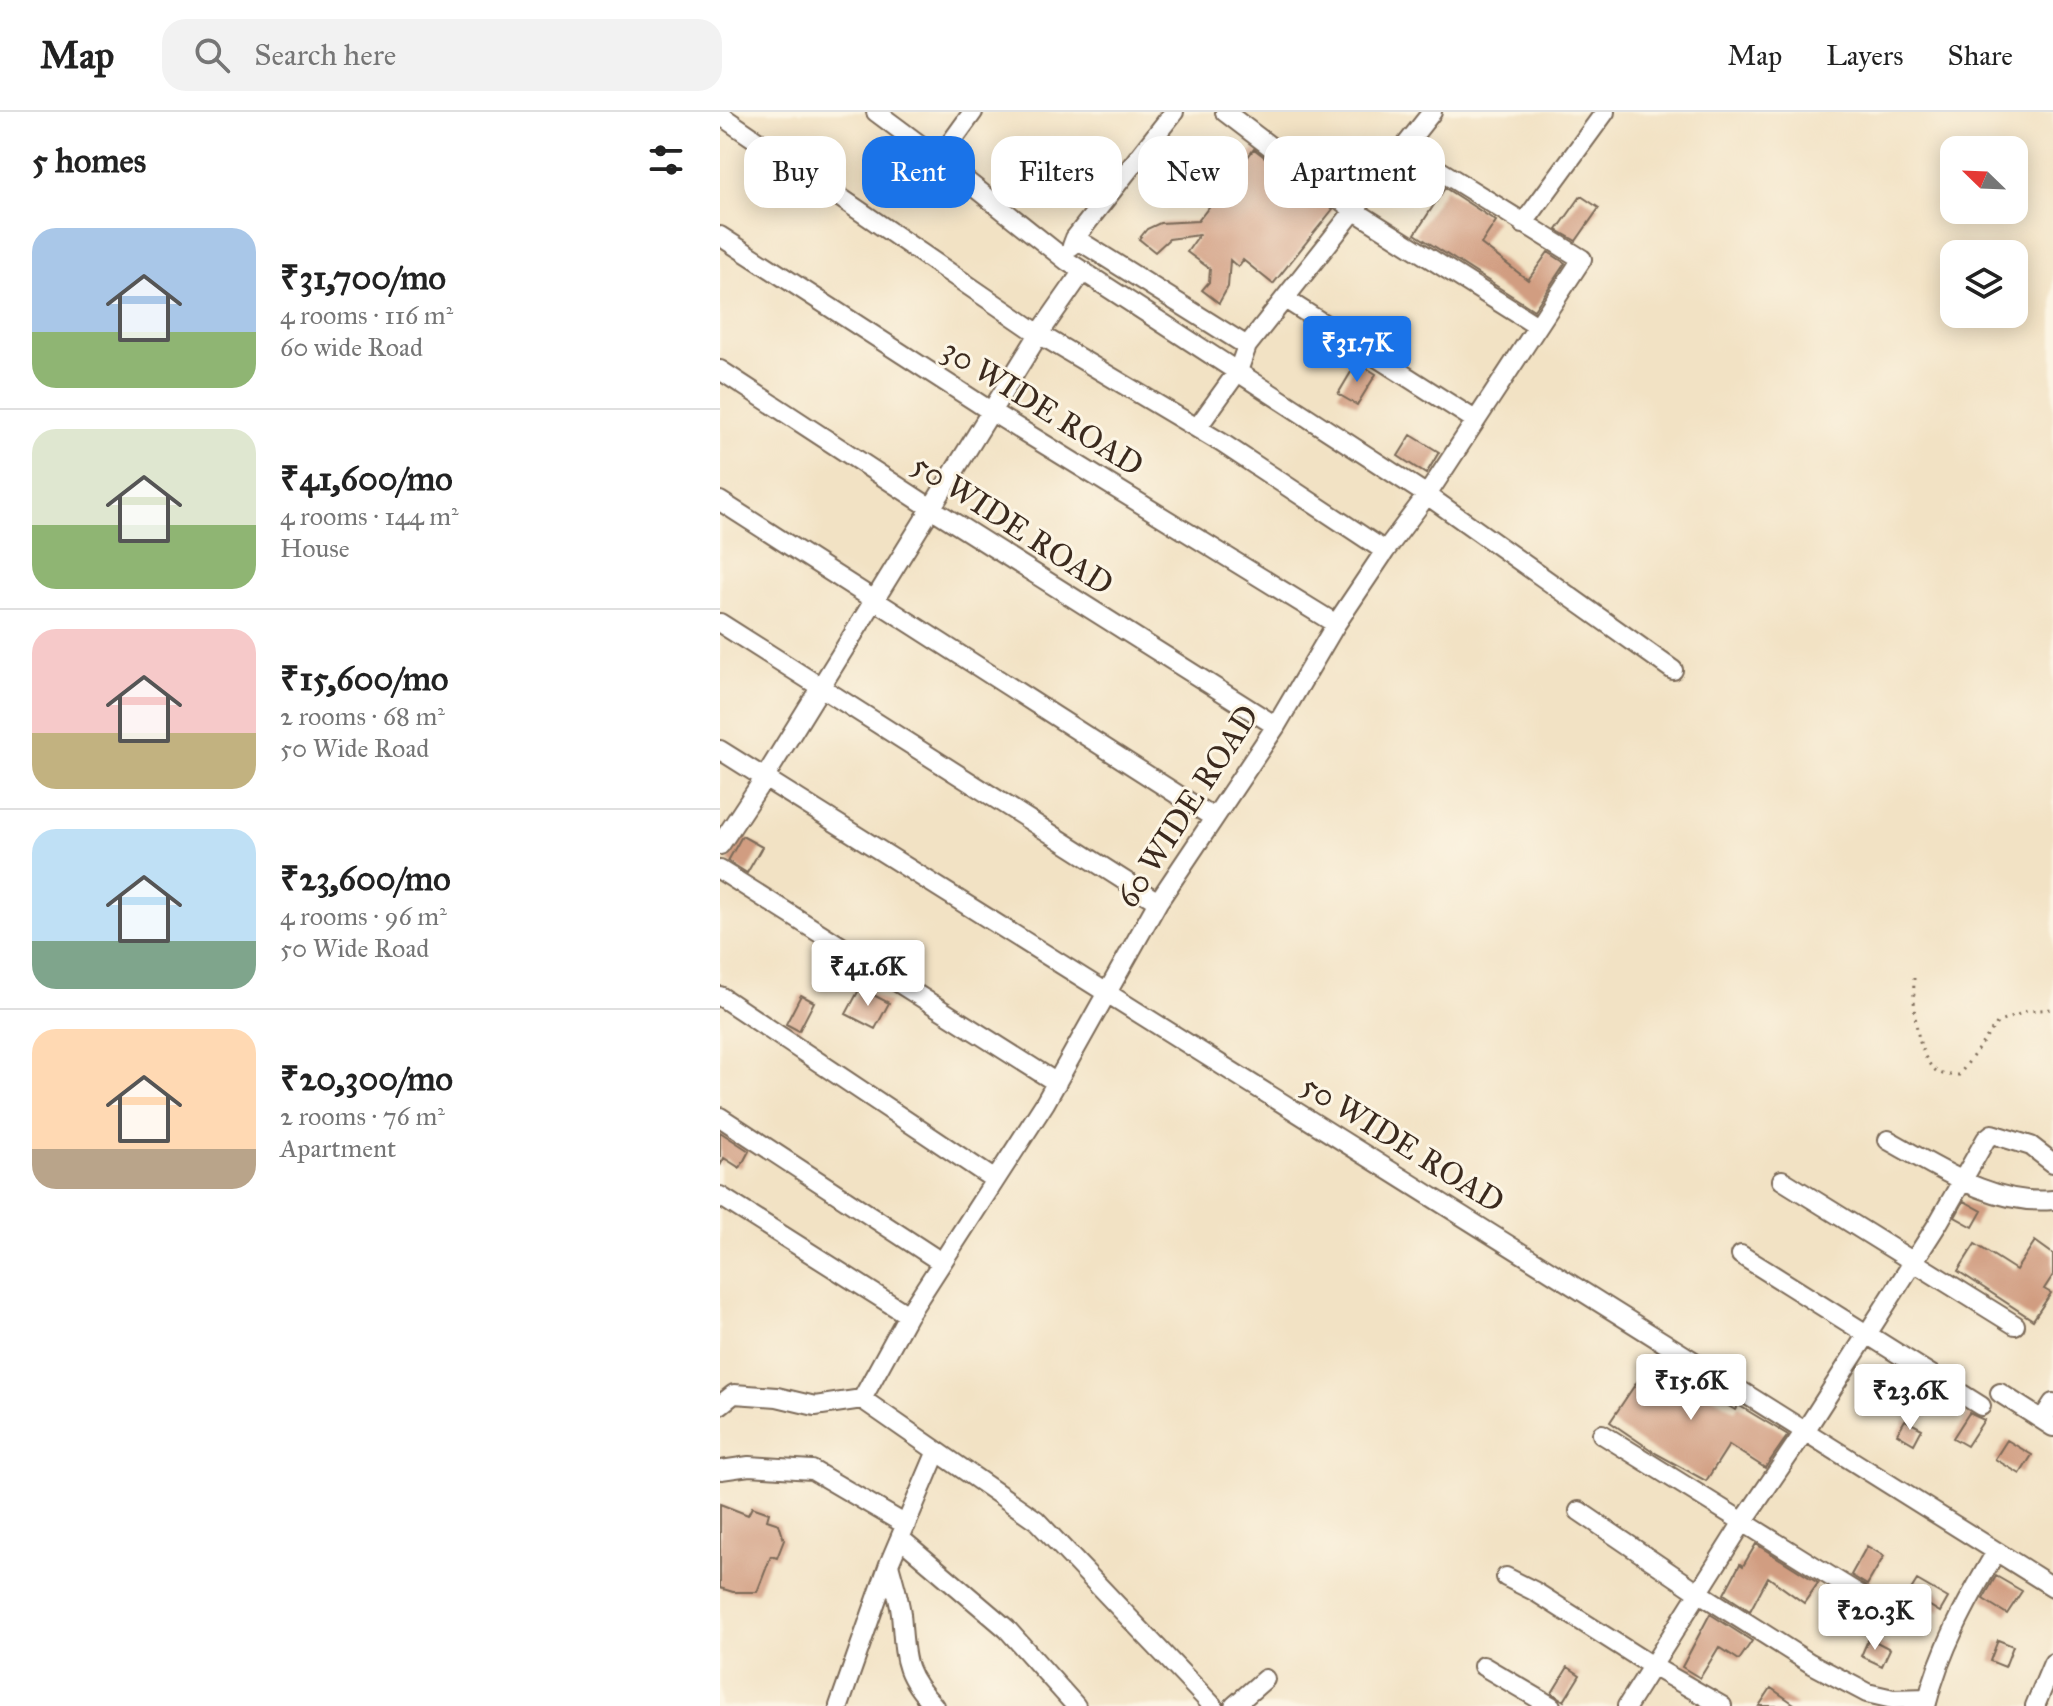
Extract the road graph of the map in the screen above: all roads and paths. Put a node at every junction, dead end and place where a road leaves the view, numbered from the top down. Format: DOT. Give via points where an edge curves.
graph roads {
  1 [pos="876,112"];
  2 [pos="973,112"];
  3 [pos="1174,112"];
  4 [pos="1225,112"];
  5 [pos="1432,112"];
  6 [pos="1605,112"];
  7 [pos="720,115"];
  8 [pos="898,118"];
  9 [pos="916,136"];
  10 [pos="956,136"];
  11 [pos="1414,136"];
  12 [pos="1445,174"];
  13 [pos="975,187"];
  14 [pos="1357,208"];
  15 [pos="1355,211"];
  16 [pos="1523,224"];
  17 [pos="720,236"];
  18 [pos="1075,238"];
  19 [pos="1075,266"];
  20 [pos="1285,299"];
  21 [pos="1537,326"];
  22 [pos="1039,334"];
  23 [pos="1247,346"];
  24 [pos="1238,371"];
  25 [pos="724,379"];
  26 [pos="992,412"];
  27 [pos="1475,420"];
  28 [pos="1197,428"];
  29 [pos="1427,495"];
  30 [pos="720,501"];
  31 [pos="931,508"];
  32 [pos="1385,551"];
  33 [pos="874,600"];
  34 [pos="720,623"];
  35 [pos="1336,624"];
  36 [pos="1673,670"];
  37 [pos="820,687"];
  38 [pos="1276,726"];
  39 [pos="720,750"];
  40 [pos="765,777"];
  41 [pos="1214,818"];
  42 [pos="720,845"];
  43 [pos="720,870"];
  44 [pos="1158,902"];
  45 [pos="1914,978"];
  46 [pos="1107,992"];
  47 [pos="720,996"];
  48 [pos="2053,1009"];
  49 [pos="1057,1083"];
  50 [pos="720,1117"];
  51 [pos="1888,1140"];
  52 [pos="2053,1163"];
  53 [pos="995,1180"];
  54 [pos="1782,1180"];
  55 [pos="1961,1181"];
  56 [pos="720,1196"];
  57 [pos="2053,1200"];
  58 [pos="1741,1255"];
  59 [pos="1914,1261"];
  60 [pos="941,1262"];
  61 [pos="908,1315"];
  62 [pos="2015,1325"];
  63 [pos="1867,1334"];
  64 [pos="2000,1393"];
  65 [pos="862,1399"];
  66 [pos="2053,1403"];
  67 [pos="720,1405"];
  68 [pos="1981,1406"];
  69 [pos="2048,1423"];
  70 [pos="1805,1431"];
  71 [pos="1602,1434"];
  72 [pos="937,1451"];
  73 [pos="721,1470"];
  74 [pos="1579,1511"];
  75 [pos="1743,1522"];
  76 [pos="903,1532"];
  77 [pos="1996,1552"];
  78 [pos="889,1564"];
  79 [pos="1506,1577"];
  80 [pos="2053,1587"];
  81 [pos="1698,1592"];
  82 [pos="1894,1616"];
  83 [pos="2053,1663"];
  84 [pos="1483,1666"];
  85 [pos="1652,1666"];
  86 [pos="1265,1679"];
  87 [pos="1927,1702"];
  88 [pos="839,1706"];
  89 [pos="934,1706"];
  90 [pos="1076,1706"];
  91 [pos="1213,1706"];
  92 [pos="1234,1706"];
  93 [pos="1551,1706"];
  94 [pos="1627,1706"];
  95 [pos="1722,1706"];
  96 [pos="2035,1706"];
  1 -- 8 [label="street"];
  2 -- 10 [label="street"];
  3 -- 18 [label="street"];
  4 -- 15 [label="street"];
  5 -- 11 [label="street"];
  6 -- 16 [label="street"];
  7 -- 22 [label="street"];
  8 -- 9 [label="street"];
  12 -- 16 [label="street"];
  13 -- 19 [label="street"];
  14 -- 15 [label="street"];
  15 -- 20 [label="street"];
  15 -- 21 [label="street"];
  16 -- 21 [label="street, 60 WIDE ROAD" via="1582,259"];
  17 -- 26 [label="street, 30 WIDE ROAD"];
  18 -- 19 [label="street"];
  18 -- 23 [label="street"];
  19 -- 22 [label="street"];
  19 -- 24 [label="street"];
  20 -- 23 [label="street"];
  20 -- 27 [label="street"];
  21 -- 27 [label="street, 60 WIDE ROAD"];
  22 -- 26 [label="street"];
  22 -- 28 [label="street"];
  23 -- 24 [label="street"];
  24 -- 28 [label="street"];
  24 -- 29 [label="street"];
  25 -- 31 [label="street, 50 WIDE ROAD"];
  26 -- 31 [label="street"];
  26 -- 35 [label="street, 30 WIDE ROAD"];
  27 -- 29 [label="street, 60 WIDE ROAD"];
  28 -- 32 [label="street"];
  29 -- 32 [label="street, 60 WIDE ROAD"];
  29 -- 36 [label="street"];
  30 -- 33 [label="street"];
  31 -- 33 [label="street"];
  31 -- 38 [label="street, 50 WIDE ROAD"];
  32 -- 35 [label="street, 60 WIDE ROAD"];
  33 -- 37 [label="street"];
  33 -- 41 [label="street"];
  34 -- 37 [label="street"];
  35 -- 38 [label="street, 60 WIDE ROAD"];
  37 -- 40 [label="street"];
  37 -- 44 [label="street"];
  38 -- 41 [label="street, 60 WIDE ROAD"];
  39 -- 40 [label="street, 50 WIDE ROAD"];
  40 -- 42 [label="street"];
  40 -- 46 [label="street, 50 WIDE ROAD"];
  41 -- 44 [label="street, 60 WIDE ROAD"];
  43 -- 49 [label="street"];
  44 -- 46 [label="street, 60 WIDE ROAD"];
  45 -- 48 [label="path" via="1918,1033 1933,1069 1943,1075 1959,1075 1997,1023 2027,1011"];
  46 -- 49 [label="street, 60 WIDE ROAD"];
  46 -- 70 [label="street, 50 WIDE ROAD"];
  47 -- 53 [label="street"];
  49 -- 53 [label="street, 60 WIDE ROAD"];
  50 -- 60 [label="street"];
  51 -- 55 [label="street"];
  52 -- 55 [label="street" via="2031,1146 1992,1134"];
  53 -- 60 [label="street, 60 WIDE ROAD"];
  54 -- 59 [label="street"];
  55 -- 57 [label="street" via="2036,1201"];
  55 -- 59 [label="street"];
  56 -- 61 [label="street"];
  58 -- 63 [label="street"];
  59 -- 62 [label="street"];
  59 -- 63 [label="street"];
  60 -- 61 [label="street, 60 WIDE ROAD"];
  61 -- 65 [label="street, 60 WIDE ROAD"];
  63 -- 68 [label="street"];
  63 -- 70 [label="street"];
  64 -- 69 [label="street"];
  65 -- 67 [label="street" via="815,1406 734,1394"];
  65 -- 72 [label="street"];
  66 -- 69 [label="street"];
  70 -- 75 [label="street"];
  70 -- 77 [label="street, 50 WIDE ROAD"];
  71 -- 75 [label="street"];
  72 -- 76 [label="street"];
  72 -- 91 [label="street" via="1036,1520"];
  73 -- 76 [label="street" via="812,1470"];
  74 -- 81 [label="street"];
  75 -- 81 [label="street"];
  75 -- 82 [label="street"];
  76 -- 78 [label="street"];
  76 -- 90 [label="street" via="1007,1629"];
  77 -- 80 [label="street, 50 WIDE ROAD"];
  77 -- 87 [label="street" via="1936,1666"];
  78 -- 88 [label="street"];
  78 -- 89 [label="street" via="903,1654 915,1686"];
  79 -- 85 [label="street"];
  81 -- 85 [label="street"];
  81 -- 87 [label="street" via="1867,1693"];
  83 -- 96 [label="street"];
  84 -- 93 [label="street"];
  85 -- 94 [label="street"];
  85 -- 95 [label="street"];
  86 -- 92 [label="street"];
}
